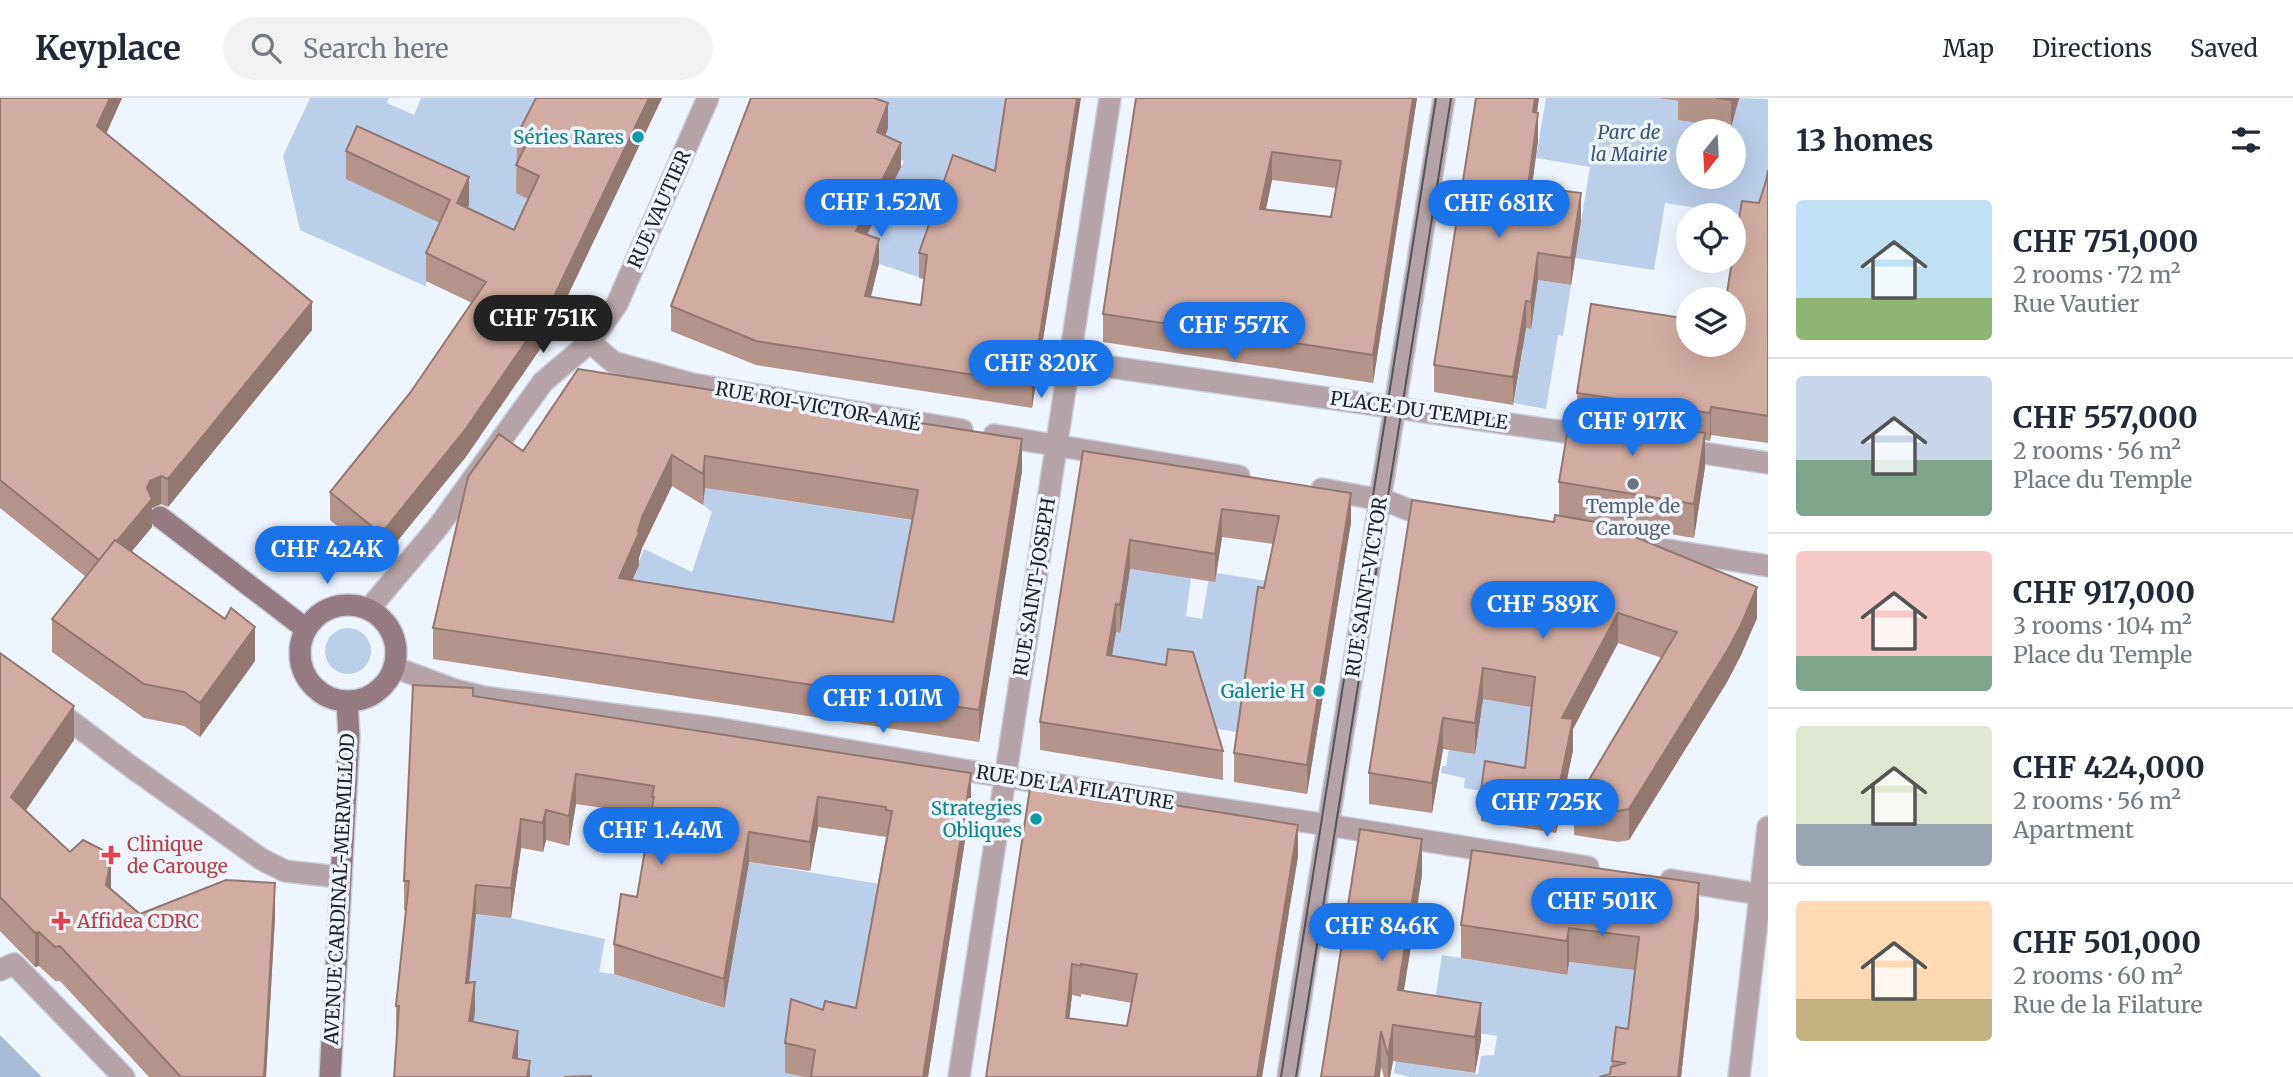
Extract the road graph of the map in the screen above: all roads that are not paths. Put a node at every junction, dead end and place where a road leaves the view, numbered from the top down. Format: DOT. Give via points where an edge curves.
graph roads {
  1 [pos="708,98"];
  2 [pos="1110,98"];
  3 [pos="1444,98"];
  4 [pos="590,342"];
  5 [pos="1069,361"];
  6 [pos="1394,406"];
  7 [pos="1618,439"];
  8 [pos="1055,446"];
  9 [pos="1659,446"];
  10 [pos="1768,463"];
  11 [pos="1259,479"];
  12 [pos="1300,486"];
  13 [pos="1380,499"];
  14 [pos="160,517"];
  15 [pos="1451,517"];
  16 [pos="1616,542"];
  17 [pos="1768,566"];
  18 [pos="369,609"];
  19 [pos="306,629"];
  20 [pos="394,667"];
  21 [pos="38,696"];
  22 [pos="347,701"];
  23 [pos="1005,776"];
  24 [pos="1328,825"];
  25 [pos="1768,827"];
  26 [pos="1601,869"];
  27 [pos="339,877"];
  28 [pos="1653,878"];
  29 [pos="1759,894"];
  30 [pos="0,970"];
  31 [pos="124,1077"];
  32 [pos="330,1077"];
  33 [pos="959,1077"];
  34 [pos="1288,1077"];
  35 [pos="1739,1077"];
  1 -- 4 [label="street, RUE VAUTIER" via="617,304"];
  2 -- 5 [label="street, RUE SAINT-JOSEPH"];
  3 -- 6 [label="street, RUE SAINT-VICTOR"];
  4 -- 8 [label="street, RUE ROI-VICTOR-AMÉ" via="613,362 693,384"];
  4 -- 18 [label="street, RUE VAUTIER" via="544,382 438,527"];
  5 -- 6 [label="street, PLACE DU TEMPLE"];
  5 -- 8 [label="street, RUE SAINT-JOSEPH"];
  6 -- 7 [label="street, PLACE DU TEMPLE"];
  6 -- 13 [label="street, RUE SAINT-VICTOR"];
  8 -- 11 [label="street"];
  8 -- 23 [label="street, RUE SAINT-JOSEPH"];
  9 -- 10 [label="street"];
  12 -- 13 [label="street"];
  13 -- 15 [label="street" via="1409,510"];
  13 -- 24 [label="street, RUE SAINT-VICTOR"];
  14 -- 19 [label="street"];
  16 -- 17 [label="street"];
  18 -- 19 [label="street" via="334,606 321,612"];
  18 -- 20 [label="street" via="388,625 394,638"];
  19 -- 22 [label="street" via="299,648 301,667 311,685 327,697"];
  20 -- 22 [label="street" via="377,691"];
  20 -- 23 [label="street, RUE DE LA FILATURE" via="484,697 722,729"];
  21 -- 27 [label="street" via="261,859 285,871"];
  22 -- 27 [label="street, AVENUE CARDINAL-MERMILLOD" via="349,736"];
  23 -- 24 [label="street, RUE DE LA FILATURE"];
  23 -- 33 [label="street, RUE SAINT-JOSEPH"];
  24 -- 26 [label="street, RUE DE LA FILATURE"];
  24 -- 34 [label="street, RUE SAINT-VICTOR"];
  25 -- 29 [label="street"];
  27 -- 32 [label="street, AVENUE CARDINAL-MERMILLOD"];
  28 -- 29 [label="street"];
  29 -- 35 [label="street"];
  30 -- 31 [label="street" via="14,964"];
}
